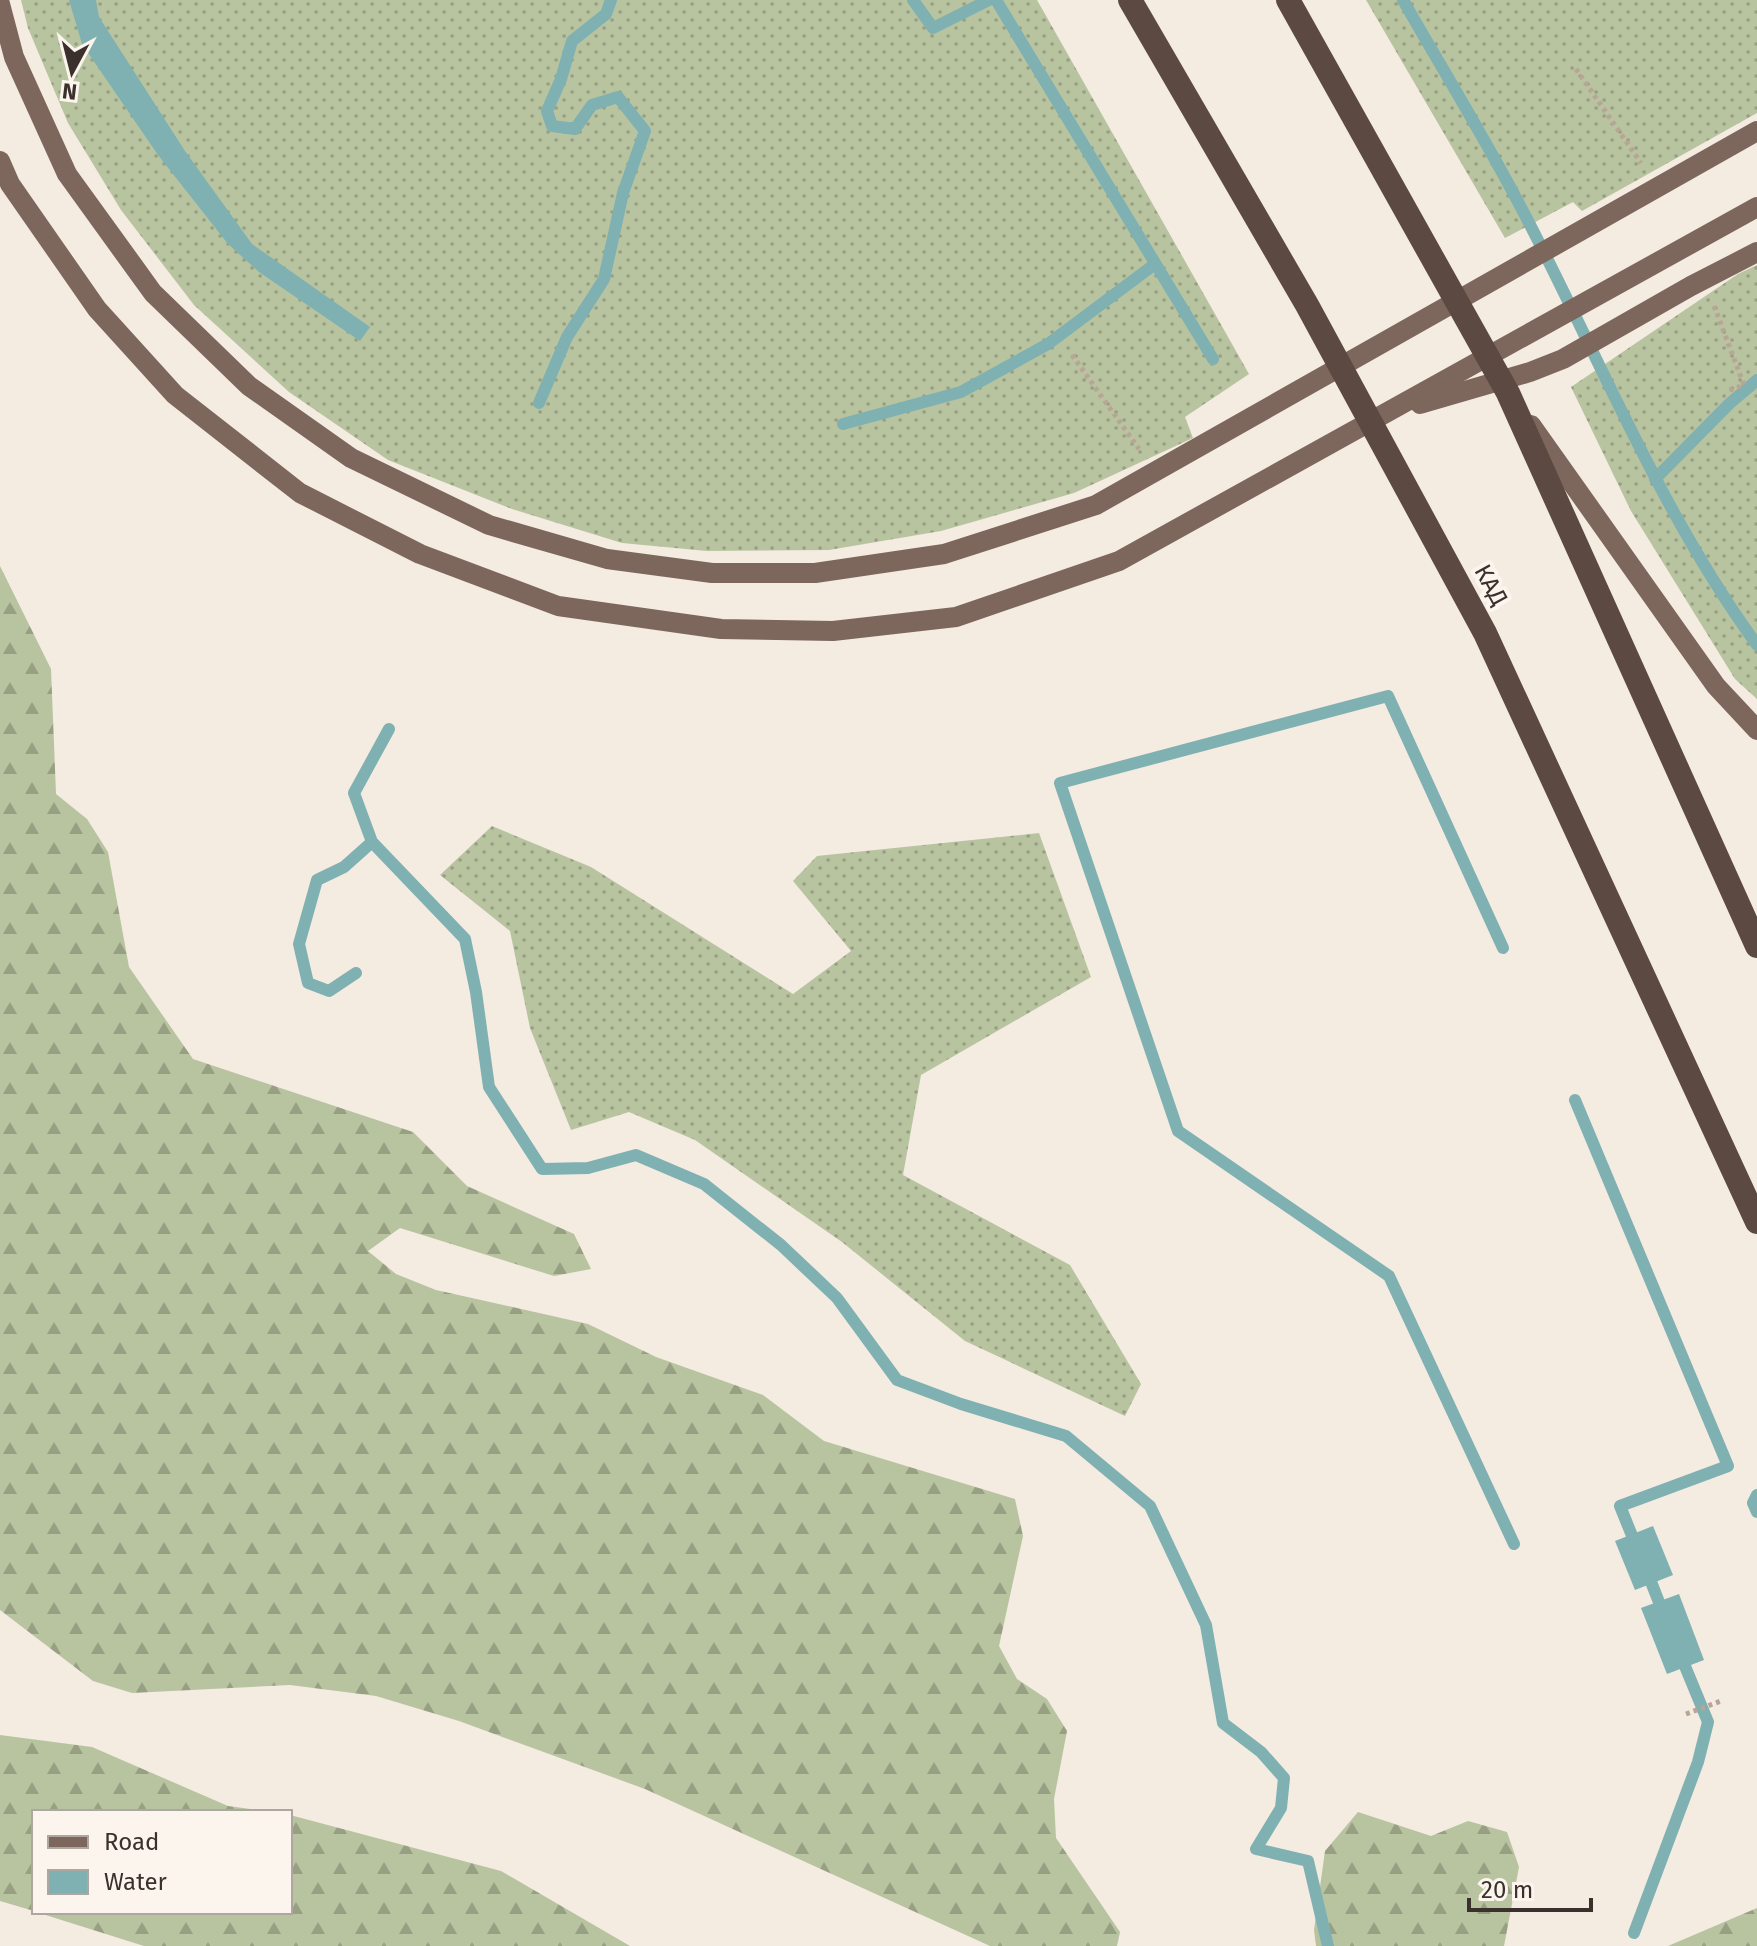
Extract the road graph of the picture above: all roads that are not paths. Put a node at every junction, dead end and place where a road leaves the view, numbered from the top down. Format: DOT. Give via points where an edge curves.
graph roads {
  1 [pos="1130,0"];
  2 [pos="1288,0"];
  3 [pos="0,4"];
  4 [pos="1757,131"];
  5 [pos="0,161"];
  6 [pos="1757,207"];
  7 [pos="1757,252"];
  8 [pos="1508,393"];
  9 [pos="1385,414"];
  10 [pos="1757,730"];
  11 [pos="1757,946"];
  12 [pos="1757,1222"];
  1 -- 12 [label="highway, КАД" via="1307,305 1485,633"];
  2 -- 8 [label="highway"];
  3 -- 4 [label="main road" via="14,57 67,174 153,293 249,386 351,458 489,525 607,559 712,573 815,573 944,554 1096,505"];
  5 -- 9 [label="main road" via="10,184 97,309 175,395 300,493 420,554 558,606 721,629 833,631 956,617 1119,561"];
  6 -- 9 [label="main road"];
  7 -- 9 [label="main road" via="1563,359"];
  8 -- 10 [label="main road" via="1716,686"];
  8 -- 11 [label="highway"];
}
